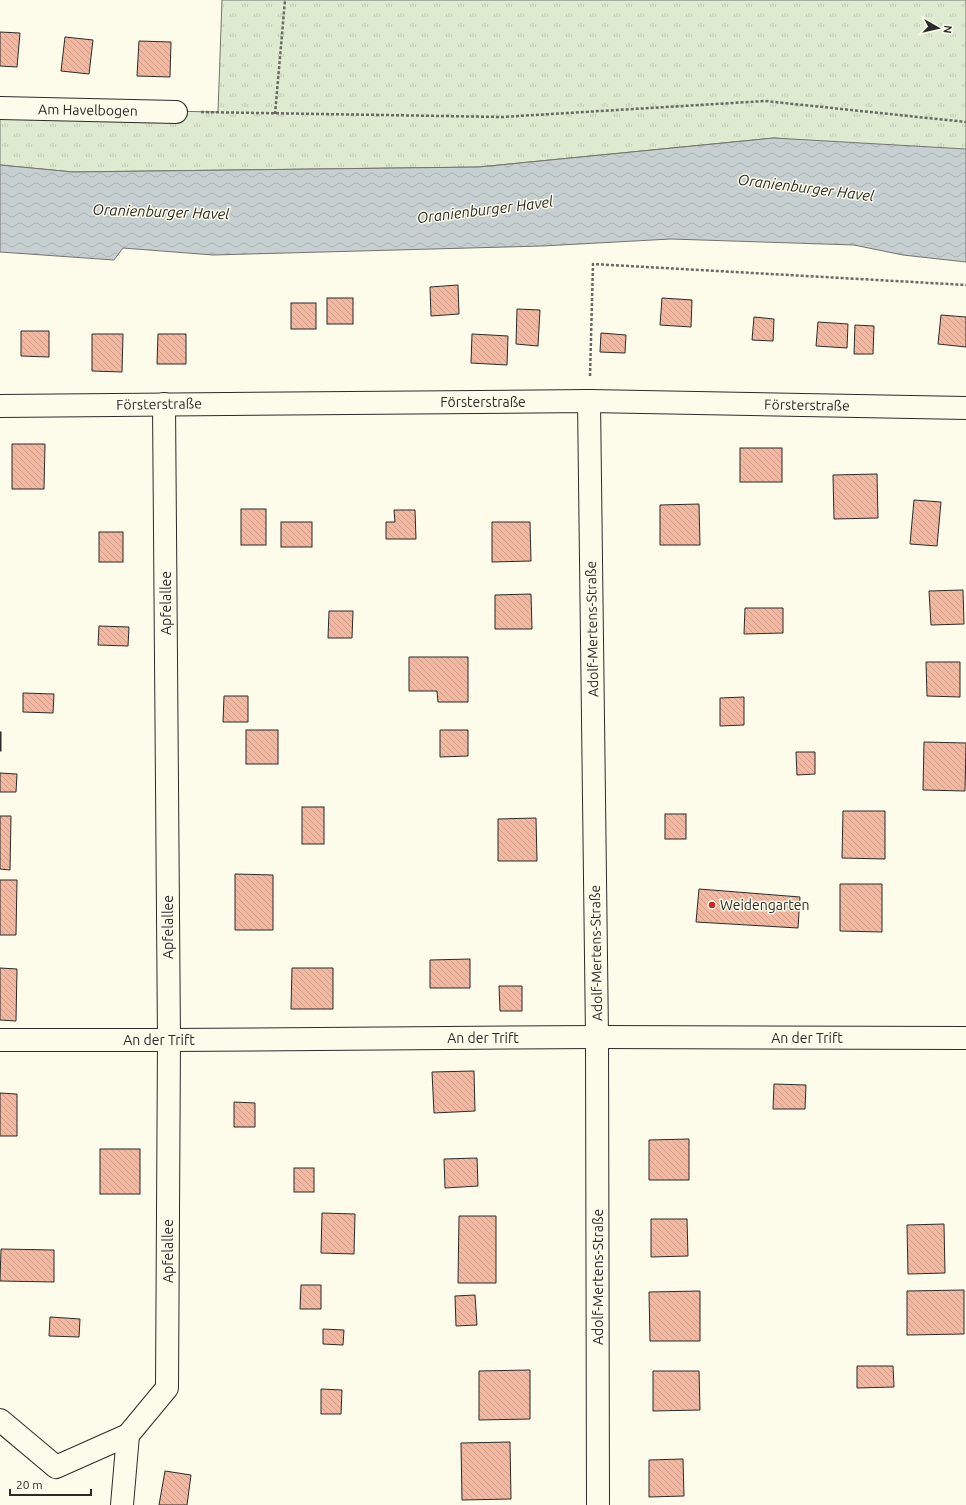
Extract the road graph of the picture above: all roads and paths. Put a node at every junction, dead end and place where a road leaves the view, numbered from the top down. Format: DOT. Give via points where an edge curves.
graph roads {
  1 [pos="285,0"];
  2 [pos="0,108"];
  3 [pos="176,112"];
  4 [pos="275,114"];
  5 [pos="966,122"];
  6 [pos="966,285"];
  7 [pos="589,401"];
  8 [pos="164,404"];
  9 [pos="0,406"];
  10 [pos="966,408"];
  11 [pos="597,1037"];
  12 [pos="966,1038"];
  13 [pos="0,1040"];
  14 [pos="169,1040"];
  15 [pos="0,1420"];
  16 [pos="128,1435"];
  17 [pos="122,1505"];
  18 [pos="598,1505"];
  1 -- 4 [label="path"];
  2 -- 3 [label="street, Am Havelbogen"];
  3 -- 4 [label="path"];
  4 -- 5 [label="path" via="502,117 765,100"];
  6 -- 7 [label="path" via="593,264"];
  7 -- 8 [label="street, Försterstraße"];
  7 -- 10 [label="street, Försterstraße"];
  7 -- 11 [label="street, Adolf-Mertens-Straße"];
  8 -- 9 [label="street, Försterstraße"];
  8 -- 14 [label="street, Apfelallee"];
  11 -- 12 [label="street, An der Trift"];
  11 -- 14 [label="street, An der Trift"];
  11 -- 18 [label="street, Adolf-Mertens-Straße"];
  13 -- 14 [label="street, An der Trift"];
  14 -- 16 [label="street, Apfelallee" via="167,1388"];
  15 -- 16 [label="street" via="56,1467"];
  16 -- 17 [label="street"];
}
